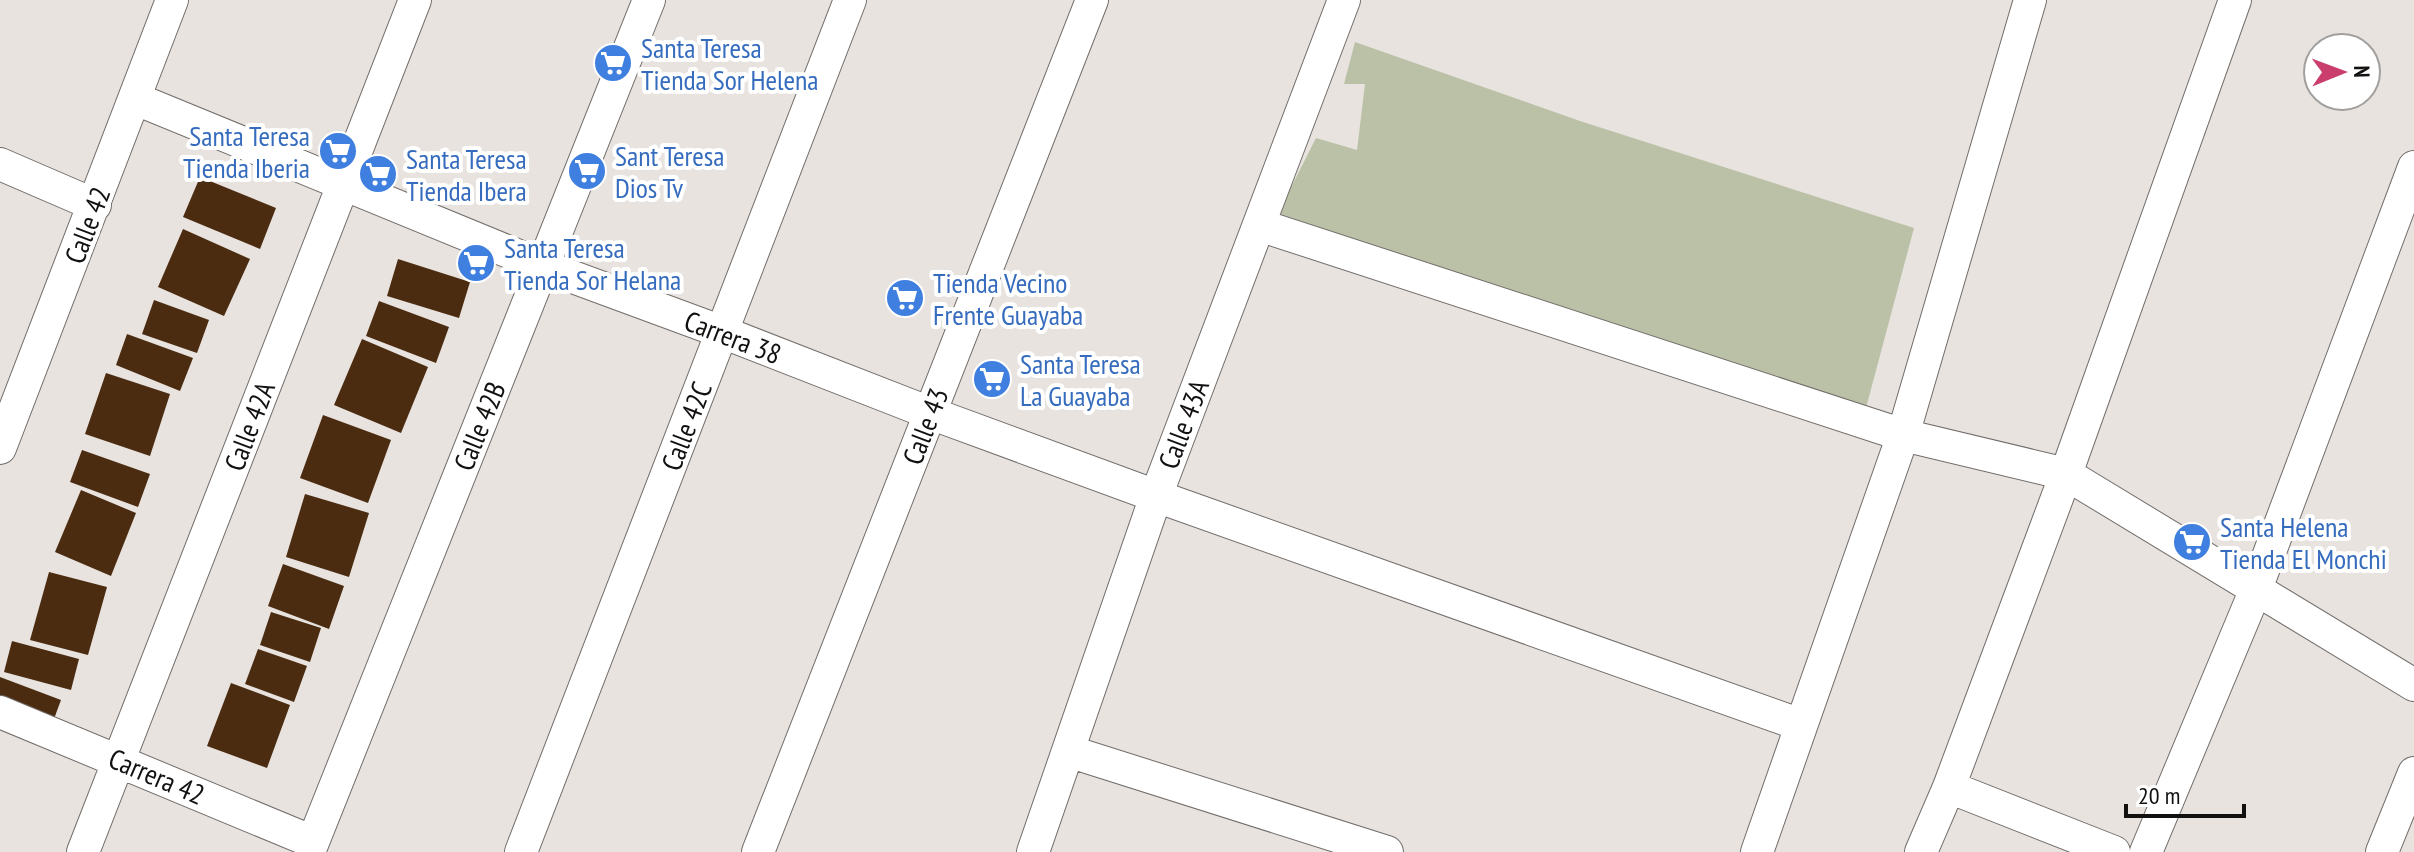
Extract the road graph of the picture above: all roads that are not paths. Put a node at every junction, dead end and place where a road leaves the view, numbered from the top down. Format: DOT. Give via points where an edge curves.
graph roads {
  1 [pos="172,0"];
  2 [pos="415,0"];
  3 [pos="649,0"];
  4 [pos="850,0"];
  5 [pos="1092,0"];
  6 [pos="1344,0"];
  7 [pos="2030,0"];
  8 [pos="2235,0"];
  9 [pos="136,99"];
  10 [pos="0,164"];
  11 [pos="2414,167"];
  12 [pos="343,183"];
  13 [pos="95,205"];
  14 [pos="1259,225"];
  15 [pos="543,266"];
  16 [pos="722,332"];
  17 [pos="930,413"];
  18 [pos="1903,435"];
  19 [pos="0,448"];
  20 [pos="2066,474"];
  21 [pos="1156,496"];
  22 [pos="2256,589"];
  23 [pos="2414,685"];
  24 [pos="0,712"];
  25 [pos="1801,725"];
  26 [pos="1068,751"];
  27 [pos="119,760"];
  28 [pos="2414,773"];
  29 [pos="1949,787"];
  30 [pos="311,847"];
  31 [pos="83,852"];
  32 [pos="521,852"];
  33 [pos="758,852"];
  34 [pos="1033,852"];
  35 [pos="1387,852"];
  36 [pos="1757,852"];
  37 [pos="1921,852"];
  38 [pos="2114,852"];
  39 [pos="2146,852"];
  40 [pos="2382,852"];
  1 -- 9 [label="street, Calle 42"];
  2 -- 12 [label="street, Calle 42A"];
  3 -- 15 [label="street, Calle 42B"];
  4 -- 16 [label="street, Calle 42C"];
  5 -- 17 [label="street, Calle 43"];
  6 -- 14 [label="street, Calle 43A"];
  7 -- 18 [label="street"];
  8 -- 20 [label="street"];
  9 -- 12 [label="street, Carrera 38"];
  9 -- 13 [label="street, Calle 42"];
  10 -- 13 [label="street"];
  11 -- 22 [label="street"];
  12 -- 15 [label="street, Carrera 38"];
  12 -- 27 [label="street, Calle 42A"];
  13 -- 19 [label="street, Calle 42"];
  14 -- 18 [label="street"];
  14 -- 21 [label="street, Calle 43A"];
  15 -- 16 [label="street, Carrera 38"];
  15 -- 30 [label="street, Calle 42B"];
  16 -- 17 [label="street, Carrera 38"];
  16 -- 32 [label="street, Calle 42C"];
  17 -- 21 [label="street, Carrera 38"];
  17 -- 33 [label="street, Calle 43"];
  18 -- 20 [label="street"];
  18 -- 25 [label="street"];
  20 -- 22 [label="street"];
  20 -- 29 [label="street"];
  21 -- 25 [label="street, Carrera 38"];
  21 -- 26 [label="street, Calle 43A"];
  22 -- 23 [label="street"];
  22 -- 39 [label="street"];
  24 -- 27 [label="street, Carrera 42"];
  25 -- 36 [label="street"];
  26 -- 34 [label="street, Calle 43A"];
  26 -- 35 [label="street"];
  27 -- 30 [label="street, Carrera 42"];
  27 -- 31 [label="street, Calle 42A"];
  28 -- 40 [label="street"];
  29 -- 37 [label="street"];
  29 -- 38 [label="street"];
}
